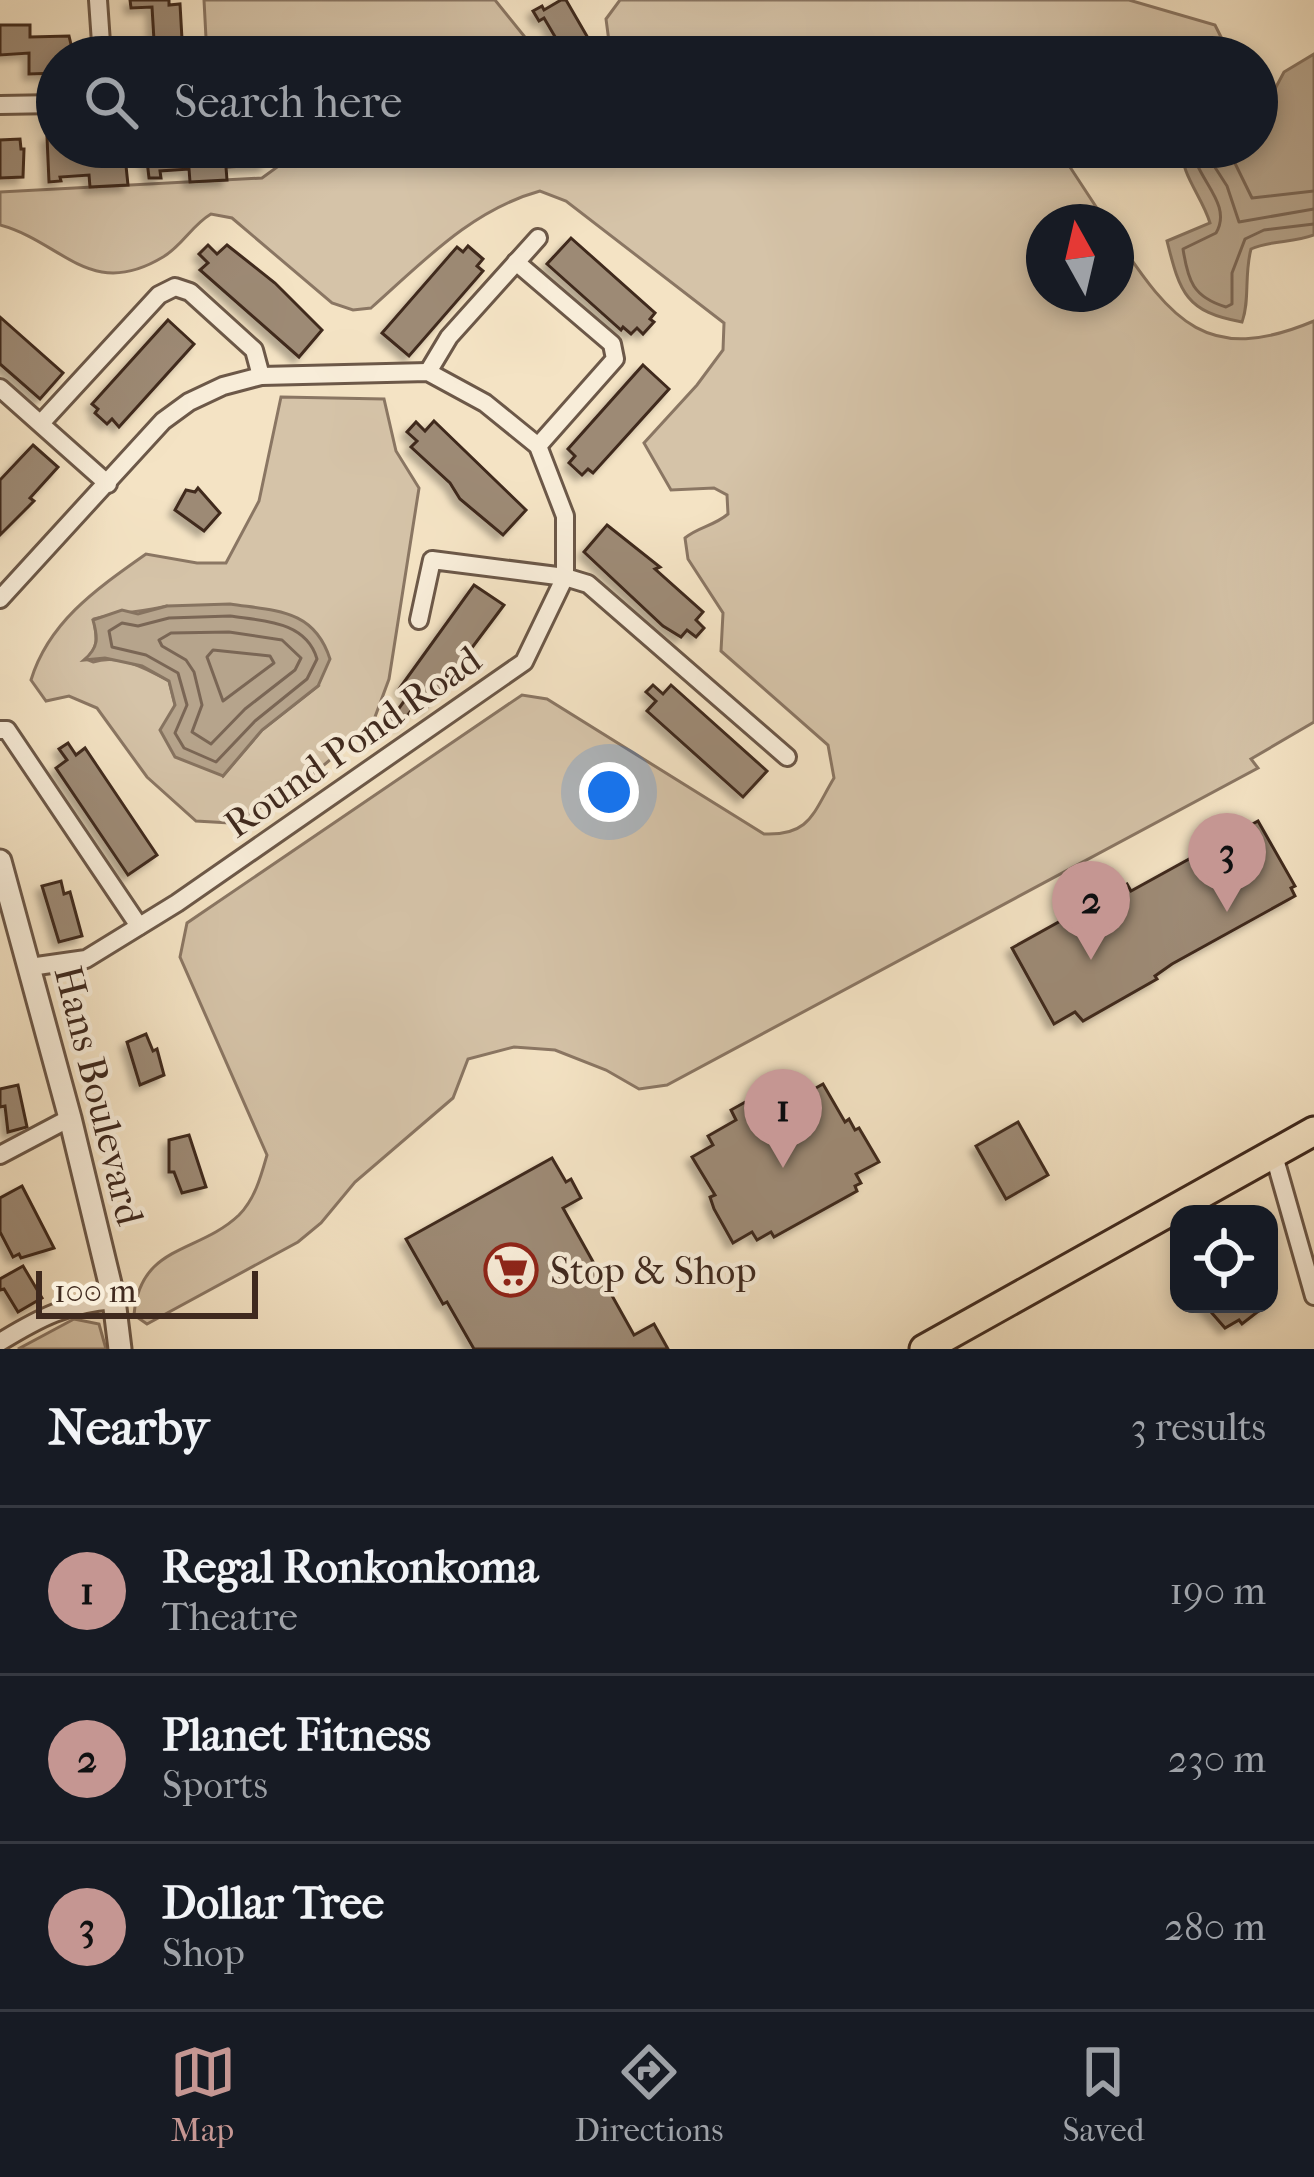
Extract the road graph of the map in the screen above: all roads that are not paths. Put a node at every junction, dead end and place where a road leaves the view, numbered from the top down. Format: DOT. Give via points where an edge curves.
graph roads {
  1 [pos="98,0"];
  2 [pos="101,36"];
  3 [pos="36,104"];
  4 [pos="0,105"];
  5 [pos="538,238"];
  6 [pos="516,262"];
  7 [pos="428,372"];
  8 [pos="261,376"];
  9 [pos="0,388"];
  10 [pos="42,422"];
  11 [pos="538,446"];
  12 [pos="108,484"];
  13 [pos="565,577"];
  14 [pos="0,599"];
  15 [pos="419,620"];
  16 [pos="0,730"];
  17 [pos="787,757"];
  18 [pos="0,861"];
  19 [pos="140,926"];
  20 [pos="30,967"];
  21 [pos="70,1118"];
  22 [pos="1314,1131"];
  23 [pos="1273,1152"];
  24 [pos="0,1155"];
  25 [pos="1314,1296"];
  26 [pos="114,1300"];
  27 [pos="0,1342"];
  28 [pos="119,1349"];
  29 [pos="924,1349"];
  1 -- 2 [label="street"];
  3 -- 4 [label="street"];
  5 -- 6 [label="street"];
  6 -- 7 [label="street"];
  6 -- 11 [label="street" via="612,344 615,358"];
  7 -- 8 [label="street, Round Pond Road"];
  7 -- 11 [label="street, Round Pond Road" via="485,403"];
  8 -- 10 [label="street" via="254,350 175,287"];
  8 -- 12 [label="street, Round Pond Road" via="189,402"];
  9 -- 10 [label="street"];
  10 -- 12 [label="street"];
  11 -- 13 [label="street, Round Pond Road" via="565,516"];
  12 -- 14 [label="street, Round Pond Road"];
  13 -- 15 [label="street, Round Pond Road" via="432,560"];
  13 -- 17 [label="street, Round Pond Road" via="588,584"];
  13 -- 19 [label="street, Round Pond Road" via="524,662"];
  16 -- 19 [label="street"];
  18 -- 20 [label="street, Hans Boulevard"];
  19 -- 20 [label="street, Round Pond Road" via="86,959"];
  20 -- 21 [label="street, Hans Boulevard"];
  21 -- 24 [label="street"];
  21 -- 26 [label="street, Hans Boulevard"];
  22 -- 23 [label="main road"];
  23 -- 25 [label="street"];
  23 -- 29 [label="main road"];
  26 -- 27 [label="street" via="76,1303"];
  26 -- 28 [label="street, Hans Boulevard"];
}
